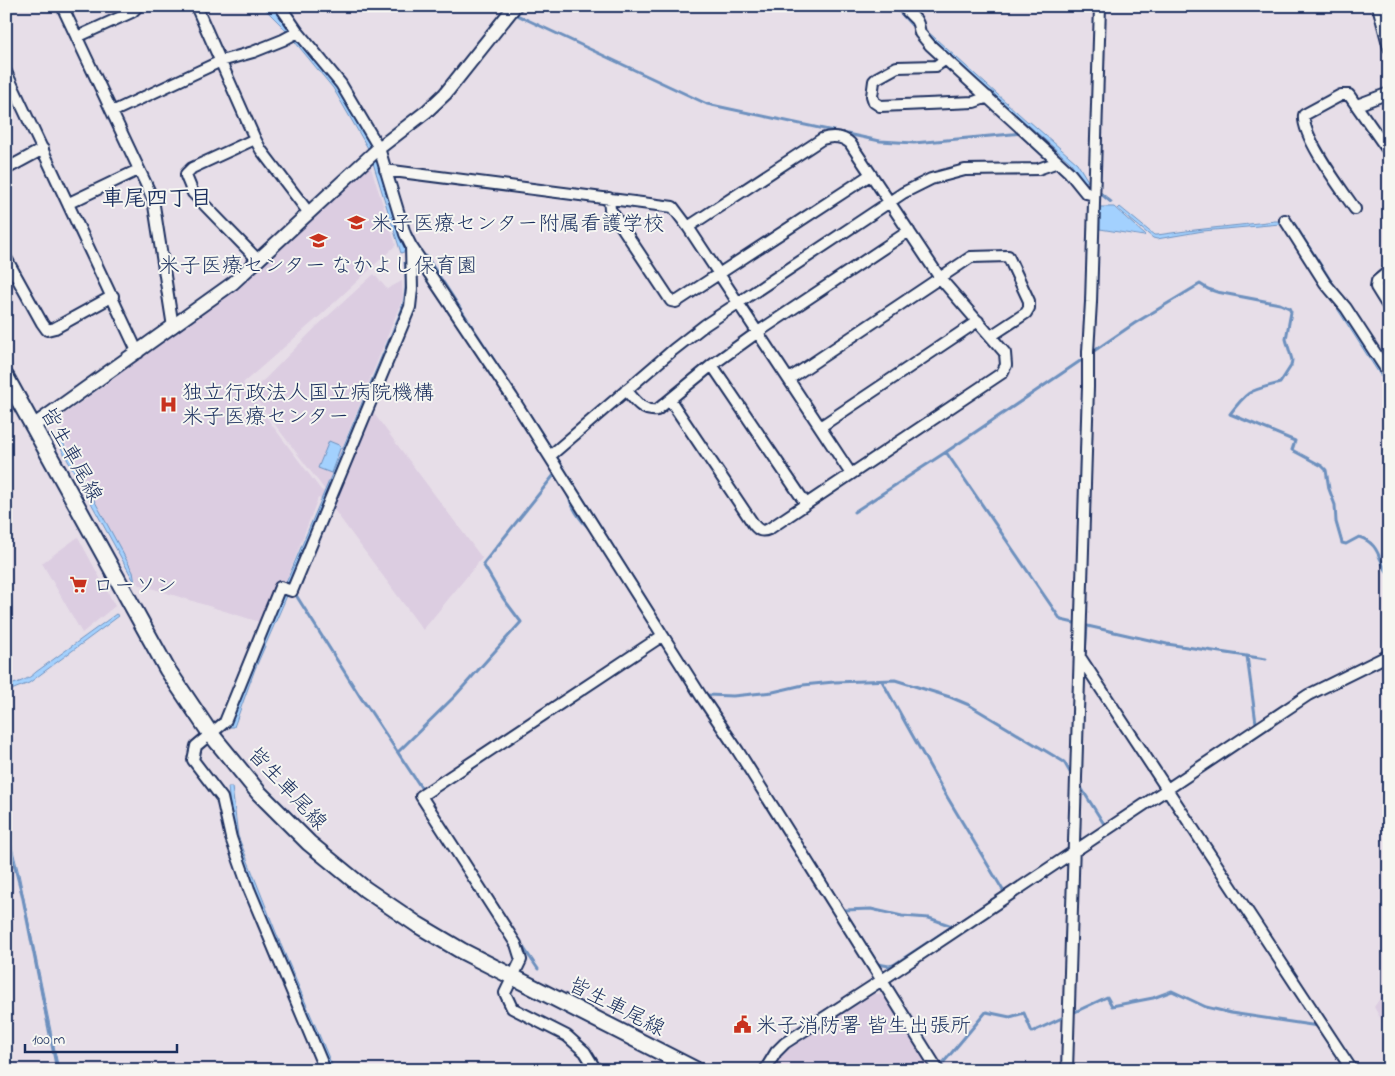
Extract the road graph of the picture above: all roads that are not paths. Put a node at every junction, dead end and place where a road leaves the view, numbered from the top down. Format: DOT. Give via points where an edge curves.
graph roads {
  1 [pos="62,6"];
  2 [pos="138,6"];
  3 [pos="196,6"];
  4 [pos="280,6"];
  5 [pos="515,6"];
  6 [pos="902,6"];
  7 [pos="1100,6"];
  8 [pos="1378,6"];
  9 [pos="298,32"];
  10 [pos="77,37"];
  11 [pos="1389,48"];
  12 [pos="946,59"];
  13 [pos="221,61"];
  14 [pos="6,72"];
  15 [pos="1389,93"];
  16 [pos="988,97"];
  17 [pos="1357,105"];
  18 [pos="112,112"];
  19 [pos="255,139"];
  20 [pos="379,148"];
  21 [pos="43,149"];
  22 [pos="1389,152"];
  23 [pos="1058,162"];
  24 [pos="6,169"];
  25 [pos="138,170"];
  26 [pos="386,170"];
  27 [pos="870,175"];
  28 [pos="1094,195"];
  29 [pos="609,198"];
  30 [pos="888,202"];
  31 [pos="69,203"];
  32 [pos="1355,209"];
  33 [pos="309,213"];
  34 [pos="1285,220"];
  35 [pos="688,227"];
  36 [pos="909,231"];
  37 [pos="411,246"];
  38 [pos="258,260"];
  39 [pos="8,264"];
  40 [pos="1389,270"];
  41 [pos="720,274"];
  42 [pos="940,278"];
  43 [pos="113,296"];
  44 [pos="738,303"];
  45 [pos="1389,308"];
  46 [pos="978,321"];
  47 [pos="173,327"];
  48 [pos="758,332"];
  49 [pos="991,336"];
  50 [pos="138,353"];
  51 [pos="712,365"];
  52 [pos="1389,374"];
  53 [pos="6,377"];
  54 [pos="789,379"];
  55 [pos="626,390"];
  56 [pos="670,400"];
  57 [pos="33,426"];
  58 [pos="820,427"];
  59 [pos="550,456"];
  60 [pos="851,474"];
  61 [pos="806,504"];
  62 [pos="662,636"];
  63 [pos="1389,654"];
  64 [pos="1080,657"];
  65 [pos="210,733"];
  66 [pos="1168,788"];
  67 [pos="1074,851"];
  68 [pos="514,977"];
  69 [pos="882,980"];
  70 [pos="325,1070"];
  71 [pos="596,1070"];
  72 [pos="696,1070"];
  73 [pos="765,1070"];
  74 [pos="938,1070"];
  75 [pos="1067,1070"];
  76 [pos="1352,1070"];
  1 -- 10 [label="street"];
  2 -- 10 [label="street" via="132,12"];
  3 -- 13 [label="street"];
  4 -- 9 [label="street"];
  5 -- 20 [label="street" via="445,94"];
  6 -- 12 [label="street" via="930,45"];
  7 -- 28 [label="street"];
  8 -- 11 [label="street"];
  9 -- 13 [label="street" via="254,52"];
  9 -- 20 [label="street" via="341,84"];
  10 -- 18 [label="street"];
  12 -- 16 [label="street"];
  12 -- 16 [label="street" via="936,66 897,67 877,78 874,81 874,102 880,106 974,102"];
  13 -- 18 [label="street"];
  13 -- 19 [label="street"];
  14 -- 21 [label="street"];
  15 -- 17 [label="street"];
  16 -- 23 [label="street"];
  17 -- 22 [label="street"];
  17 -- 32 [label="street" via="1350,95 1341,95 1304,117 1312,143"];
  18 -- 25 [label="street"];
  19 -- 33 [label="street"];
  19 -- 38 [label="street" via="192,168 186,176 193,193"];
  20 -- 26 [label="street"];
  20 -- 33 [label="street"];
  21 -- 24 [label="street"];
  21 -- 31 [label="street"];
  23 -- 28 [label="street" via="1086,193"];
  23 -- 30 [label="street" via="1038,169 965,170 918,184"];
  25 -- 31 [label="street"];
  25 -- 47 [label="street" via="152,199"];
  26 -- 29 [label="street"];
  26 -- 37 [label="street"];
  27 -- 30 [label="street"];
  27 -- 35 [label="street" via="850,143 843,138 828,137"];
  27 -- 41 [label="street"];
  28 -- 64 [label="street"];
  29 -- 35 [label="street" via="673,207"];
  29 -- 41 [label="street" via="610,209 671,301 676,302"];
  30 -- 36 [label="street"];
  30 -- 44 [label="street"];
  31 -- 43 [label="street"];
  33 -- 38 [label="street"];
  34 -- 52 [label="street"];
  35 -- 41 [label="street"];
  36 -- 42 [label="street"];
  36 -- 48 [label="street"];
  37 -- 59 [label="street"];
  37 -- 65 [label="street" via="410,307 292,592 280,587 225,722"];
  38 -- 47 [label="street" via="233,283"];
  39 -- 43 [label="street" via="48,330"];
  40 -- 45 [label="street" via="1377,282 1376,290"];
  41 -- 44 [label="street"];
  42 -- 46 [label="street"];
  42 -- 49 [label="street" via="971,257 1008,256 1029,308"];
  42 -- 54 [label="street"];
  43 -- 50 [label="street"];
  44 -- 48 [label="street"];
  44 -- 55 [label="street"];
  46 -- 49 [label="street"];
  46 -- 58 [label="street"];
  47 -- 50 [label="street"];
  48 -- 51 [label="street"];
  48 -- 54 [label="street"];
  49 -- 60 [label="street" via="1005,352 1006,365 1002,374"];
  50 -- 57 [label="street"];
  51 -- 56 [label="street"];
  51 -- 61 [label="street"];
  53 -- 57 [label="main road, 皆生車尾線"];
  54 -- 58 [label="street"];
  55 -- 56 [label="street" via="642,408 651,411"];
  55 -- 59 [label="street"];
  56 -- 61 [label="street" via="758,530 769,529"];
  57 -- 65 [label="main road, 皆生車尾線" via="167,669"];
  58 -- 60 [label="street"];
  59 -- 62 [label="street"];
  60 -- 61 [label="street"];
  62 -- 68 [label="street" via="421,796 516,944 521,960"];
  62 -- 69 [label="street"];
  63 -- 66 [label="street" via="1308,695"];
  64 -- 66 [label="street"];
  64 -- 67 [label="street"];
  65 -- 68 [label="main road, 皆生車尾線" via="259,793 309,843 366,889 462,951"];
  65 -- 70 [label="street" via="196,746 193,760 222,798 231,838 249,889"];
  66 -- 67 [label="street"];
  66 -- 76 [label="street"];
  67 -- 69 [label="street"];
  67 -- 75 [label="street"];
  68 -- 71 [label="street" via="505,993 512,1008 567,1036 585,1052"];
  68 -- 72 [label="main road, 皆生車尾線"];
  69 -- 73 [label="street" via="785,1042"];
  69 -- 74 [label="street"];
}
